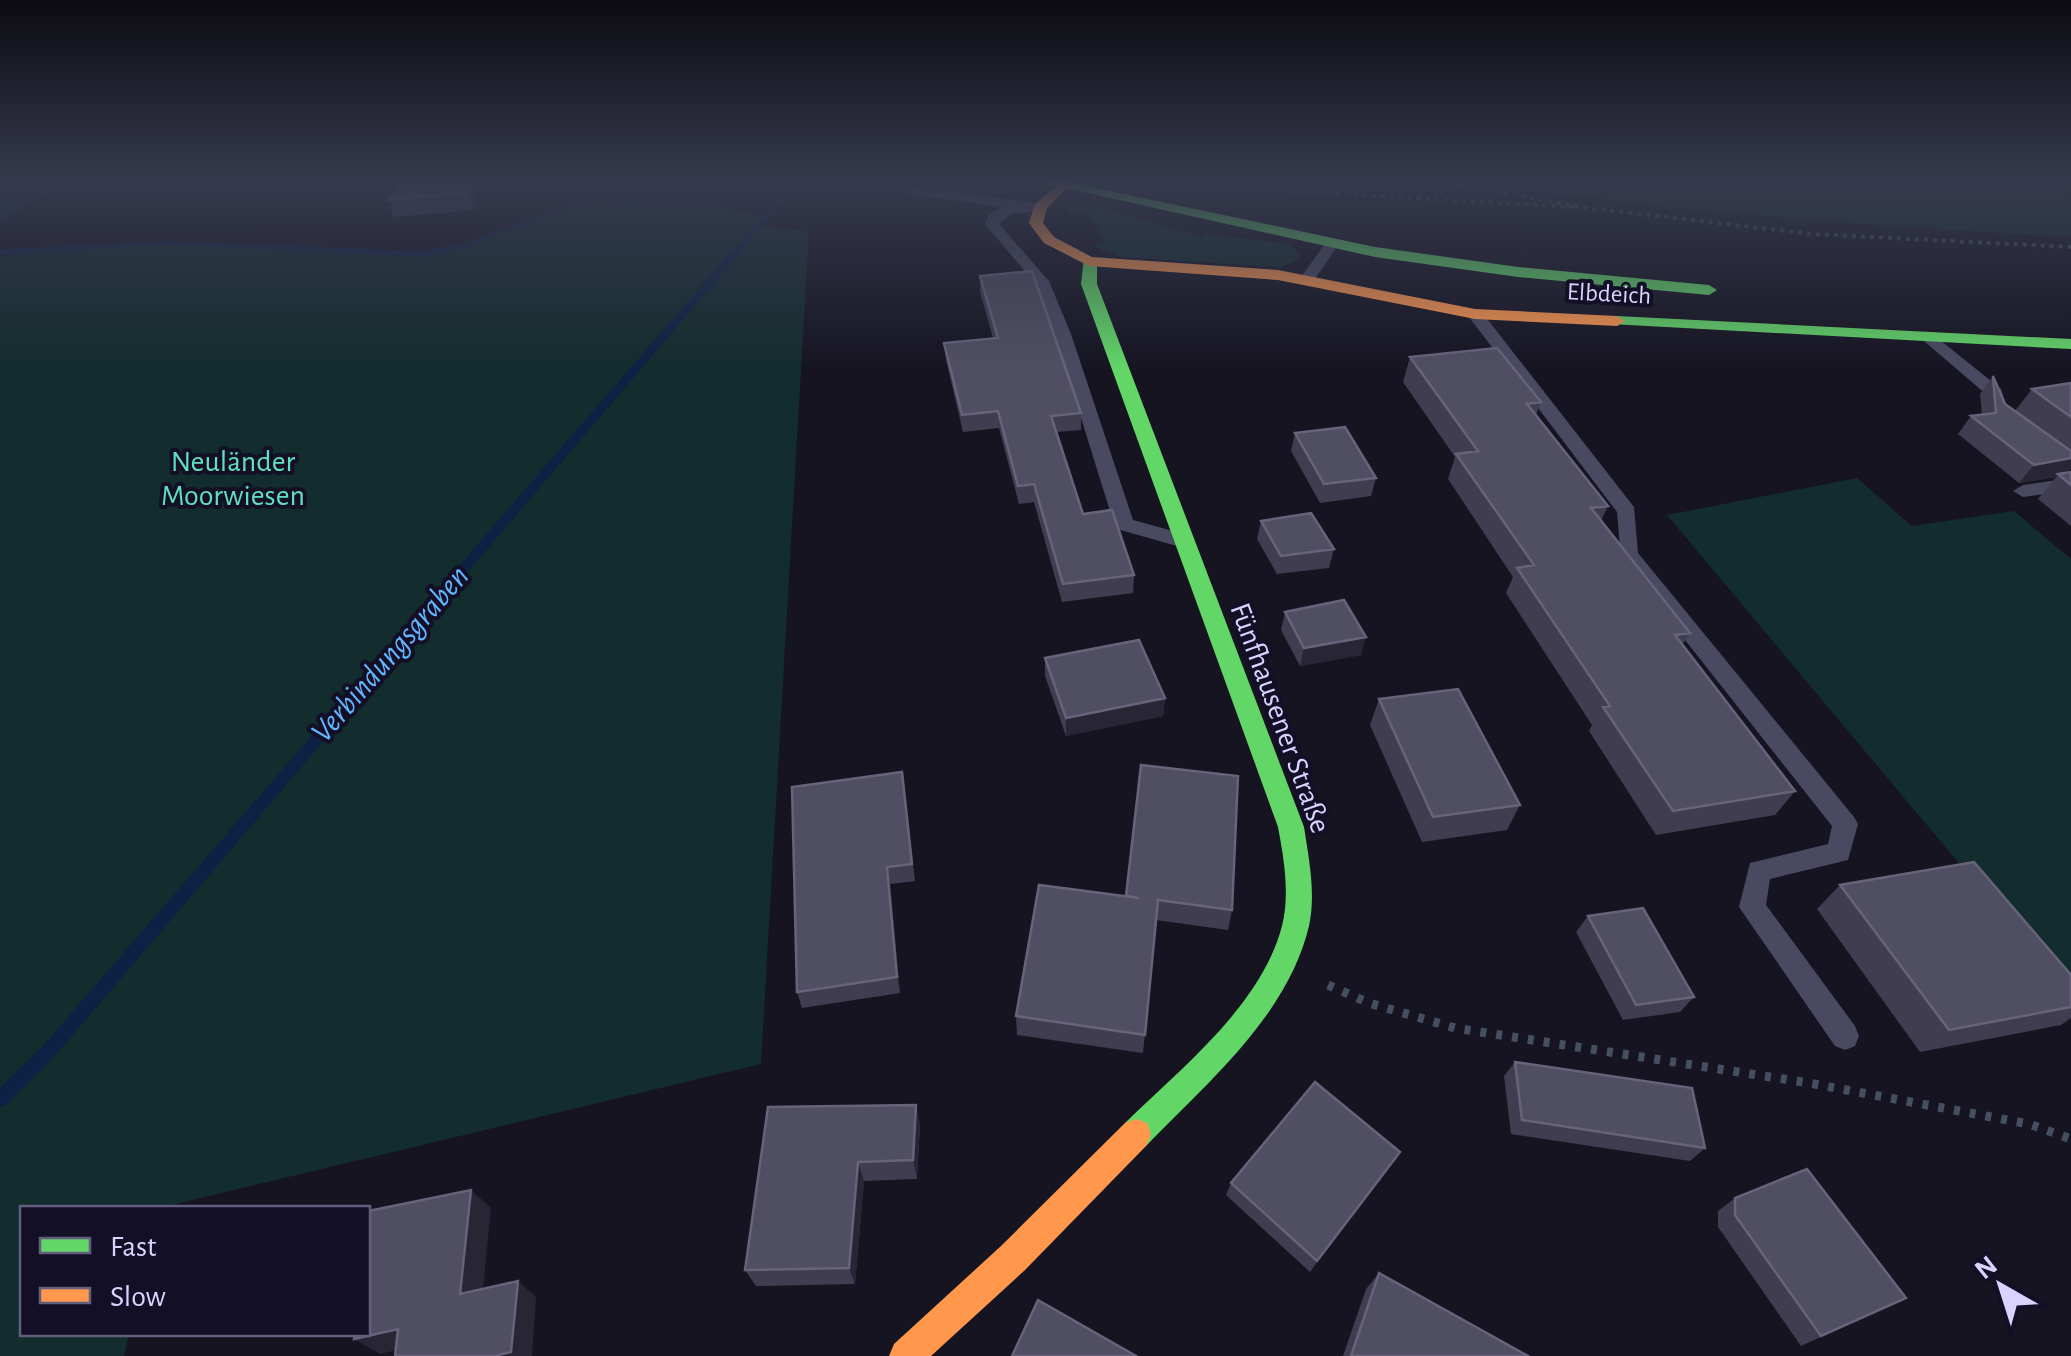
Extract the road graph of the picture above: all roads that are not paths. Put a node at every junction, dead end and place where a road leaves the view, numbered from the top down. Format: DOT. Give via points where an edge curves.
graph roads {
  1 [pos="1008,243"];
  2 [pos="1055,243"];
  3 [pos="1328,243"];
  4 [pos="1332,244"];
  5 [pos="1089,260"];
  6 [pos="1307,280"];
  7 [pos="1738,292"];
  8 [pos="1475,314"];
  9 [pos="1930,337"];
  10 [pos="2071,344"];
  11 [pos="2014,426"];
  12 [pos="2071,484"];
  13 [pos="2023,492"];
  14 [pos="1184,541"];
  15 [pos="1844,1036"];
  16 [pos="906,1356"];
  1 -- 14 [label="lane" via="1041,282 1063,334 1124,524"];
  2 -- 5 [label="street"];
  3 -- 4 [label="street, Elbdeich"];
  4 -- 6 [label="lane"];
  4 -- 7 [label="street, Elbdeich" via="1607,282"];
  5 -- 6 [label="street, Elbdeich"];
  5 -- 14 [label="street, Fünfhausener Straße" via="1089,284"];
  6 -- 8 [label="street, Elbdeich"];
  8 -- 9 [label="street, Elbdeich"];
  8 -- 15 [label="lane" via="1626,510 1628,554 1845,824 1838,852 1759,871 1752,907"];
  9 -- 10 [label="street, Elbdeich"];
  9 -- 11 [label="lane" via="1995,393 2000,415"];
  12 -- 13 [label="lane"];
  14 -- 16 [label="street, Fünfhausener Straße" via="1291,828 1299,866 1294,930 1282,962 1232,1030 1096,1179"];
}
